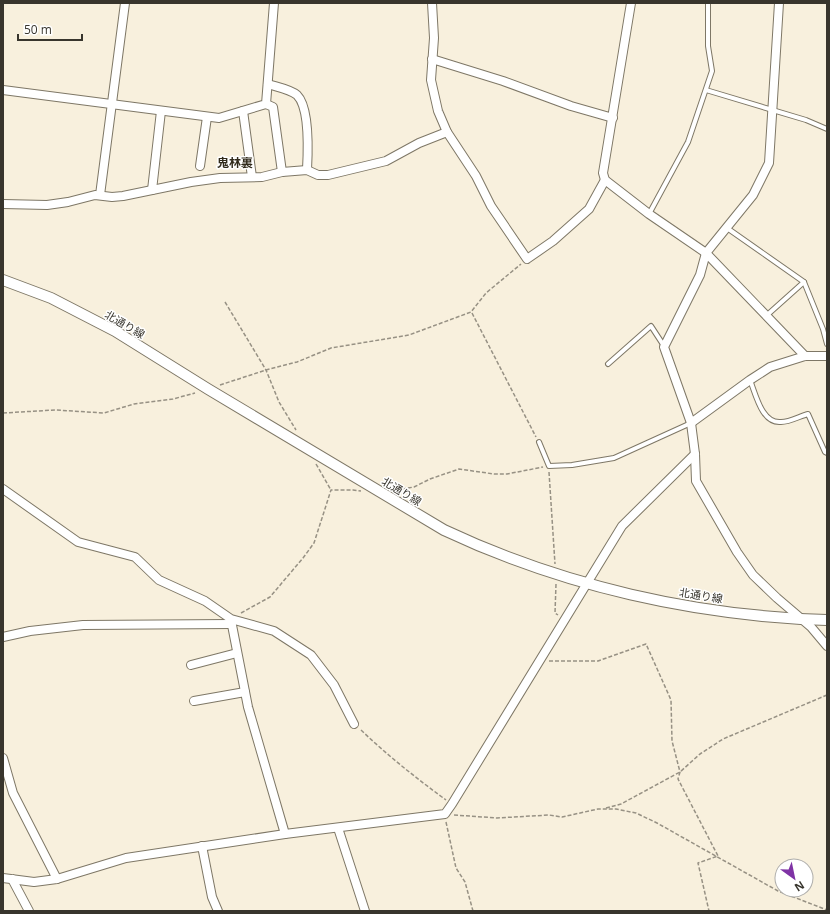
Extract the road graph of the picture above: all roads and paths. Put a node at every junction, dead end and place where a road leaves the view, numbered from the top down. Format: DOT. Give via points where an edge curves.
graph roads {
  1 [pos="125,3"];
  2 [pos="274,3"];
  3 [pos="432,3"];
  4 [pos="631,3"];
  5 [pos="708,3"];
  6 [pos="780,3"];
  7 [pos="432,59"];
  8 [pos="268,84"];
  9 [pos="3,90"];
  10 [pos="706,90"];
  11 [pos="111,104"];
  12 [pos="266,104"];
  13 [pos="772,110"];
  14 [pos="161,111"];
  15 [pos="243,111"];
  16 [pos="207,117"];
  17 [pos="613,118"];
  18 [pos="827,129"];
  19 [pos="447,132"];
  20 [pos="200,166"];
  21 [pos="307,170"];
  22 [pos="282,172"];
  23 [pos="252,178"];
  24 [pos="605,180"];
  25 [pos="152,190"];
  26 [pos="100,195"];
  27 [pos="3,204"];
  28 [pos="649,214"];
  29 [pos="727,228"];
  30 [pos="706,253"];
  31 [pos="527,259"];
  32 [pos="3,280"];
  33 [pos="804,282"];
  34 [pos="225,302"];
  35 [pos="471,312"];
  36 [pos="766,316"];
  37 [pos="827,344"];
  38 [pos="664,347"];
  39 [pos="805,356"];
  40 [pos="827,356"];
  41 [pos="608,364"];
  42 [pos="266,370"];
  43 [pos="750,380"];
  44 [pos="208,389"];
  45 [pos="3,413"];
  46 [pos="691,423"];
  47 [pos="539,442"];
  48 [pos="306,447"];
  49 [pos="827,453"];
  50 [pos="695,454"];
  51 [pos="549,466"];
  52 [pos="3,489"];
  53 [pos="331,490"];
  54 [pos="367,493"];
  55 [pos="382,493"];
  56 [pos="556,574"];
  57 [pos="587,584"];
  58 [pos="801,619"];
  59 [pos="565,620"];
  60 [pos="827,620"];
  61 [pos="231,621"];
  62 [pos="3,638"];
  63 [pos="827,646"];
  64 [pos="237,653"];
  65 [pos="540,660"];
  66 [pos="190,665"];
  67 [pos="245,692"];
  68 [pos="827,694"];
  69 [pos="194,702"];
  70 [pos="354,724"];
  71 [pos="3,758"];
  72 [pos="680,772"];
  73 [pos="452,804"];
  74 [pos="603,809"];
  75 [pos="444,814"];
  76 [pos="338,828"];
  77 [pos="285,834"];
  78 [pos="202,846"];
  79 [pos="718,856"];
  80 [pos="3,878"];
  81 [pos="12,878"];
  82 [pos="57,879"];
  83 [pos="827,910"];
  84 [pos="29,911"];
  85 [pos="218,911"];
  86 [pos="365,911"];
  87 [pos="473,911"];
  88 [pos="708,911"];
  1 -- 11 [label="street"];
  2 -- 8 [label="street"];
  3 -- 7 [label="street"];
  4 -- 17 [label="street"];
  5 -- 10 [label="lane" via="708,46 712,70"];
  6 -- 13 [label="street"];
  7 -- 17 [label="street"];
  7 -- 19 [label="street" via="431,80 438,111"];
  8 -- 12 [label="street"];
  8 -- 21 [label="street" via="295,94 303,104 309,146"];
  9 -- 11 [label="street"];
  10 -- 13 [label="lane"];
  10 -- 28 [label="lane" via="688,142"];
  11 -- 14 [label="street"];
  11 -- 26 [label="street"];
  12 -- 15 [label="street"];
  12 -- 22 [label="street" via="273,107"];
  13 -- 18 [label="lane"];
  13 -- 29 [label="street" via="769,163 753,196"];
  14 -- 16 [label="street"];
  14 -- 25 [label="street"];
  15 -- 16 [label="street" via="219,118"];
  15 -- 23 [label="street"];
  16 -- 20 [label="street"];
  17 -- 24 [label="street" via="602,173"];
  19 -- 21 [label="street" via="419,143 386,161 328,176"];
  19 -- 31 [label="street" via="476,176 497,217"];
  21 -- 22 [label="street"];
  22 -- 23 [label="street"];
  23 -- 25 [label="street" via="220,178"];
  24 -- 28 [label="street"];
  24 -- 31 [label="street" via="589,209 553,241"];
  25 -- 26 [label="street" via="123,196"];
  26 -- 27 [label="street" via="46,205"];
  28 -- 30 [label="street"];
  29 -- 30 [label="street"];
  29 -- 33 [label="lane"];
  30 -- 36 [label="street"];
  30 -- 38 [label="street" via="700,275"];
  31 -- 35 [label="path" via="486,293"];
  32 -- 44 [label="street, 北通り線" via="51,298 114,331"];
  33 -- 36 [label="lane"];
  33 -- 37 [label="lane"];
  34 -- 42 [label="path"];
  35 -- 42 [label="path" via="409,335 331,348 298,362"];
  35 -- 47 [label="path"];
  36 -- 39 [label="street"];
  38 -- 41 [label="lane" via="651,326"];
  38 -- 46 [label="street"];
  39 -- 40 [label="street"];
  39 -- 43 [label="street" via="770,367"];
  42 -- 44 [label="path"];
  42 -- 48 [label="path" via="280,402"];
  43 -- 46 [label="street"];
  43 -- 49 [label="lane" via="764,415 773,421 782,422 808,414"];
  44 -- 45 [label="path" via="173,399 134,404 104,413 55,410"];
  44 -- 48 [label="street, 北通り線"];
  46 -- 50 [label="street"];
  46 -- 51 [label="lane" via="614,458"];
  47 -- 51 [label="lane"];
  48 -- 53 [label="path"];
  48 -- 55 [label="street, 北通り線"];
  50 -- 57 [label="street" via="622,526"];
  50 -- 58 [label="street" via="696,481 737,552 753,575"];
  51 -- 55 [label="path" via="507,474 459,469 414,487"];
  51 -- 56 [label="path"];
  52 -- 61 [label="street" via="78,542 135,557 159,580 204,601"];
  53 -- 54 [label="path"];
  53 -- 61 [label="path" via="314,542 303,558 270,597"];
  55 -- 56 [label="street, 北通り線" via="444,530 477,546"];
  56 -- 57 [label="street, 北通り線"];
  56 -- 59 [label="path" via="555,613"];
  57 -- 58 [label="street, 北通り線" via="643,598 717,610"];
  57 -- 59 [label="street"];
  58 -- 60 [label="street, 北通り線"];
  58 -- 63 [label="street"];
  59 -- 65 [label="street"];
  61 -- 62 [label="street" via="84,625 30,631"];
  61 -- 64 [label="street"];
  61 -- 70 [label="street" via="274,631 311,656 334,685"];
  64 -- 66 [label="street"];
  64 -- 67 [label="street"];
  65 -- 72 [label="path" via="598,661 646,644 671,700 672,740"];
  65 -- 73 [label="street"];
  67 -- 69 [label="street"];
  67 -- 77 [label="street"];
  68 -- 72 [label="path" via="723,739 700,754"];
  70 -- 73 [label="path" via="380,749"];
  71 -- 82 [label="street" via="13,793"];
  72 -- 74 [label="path" via="621,804"];
  72 -- 79 [label="path" via="678,779"];
  73 -- 75 [label="street"];
  74 -- 75 [label="path" via="562,817 549,815 497,818"];
  74 -- 79 [label="path" via="636,813"];
  75 -- 76 [label="street"];
  75 -- 87 [label="path" via="456,868 465,882"];
  76 -- 77 [label="street"];
  76 -- 86 [label="street"];
  77 -- 78 [label="street"];
  78 -- 82 [label="street" via="126,858"];
  78 -- 85 [label="street" via="212,897"];
  79 -- 83 [label="path" via="778,891"];
  79 -- 88 [label="path" via="698,863"];
  80 -- 81 [label="street"];
  81 -- 82 [label="street" via="34,882"];
  81 -- 84 [label="street"];
}
